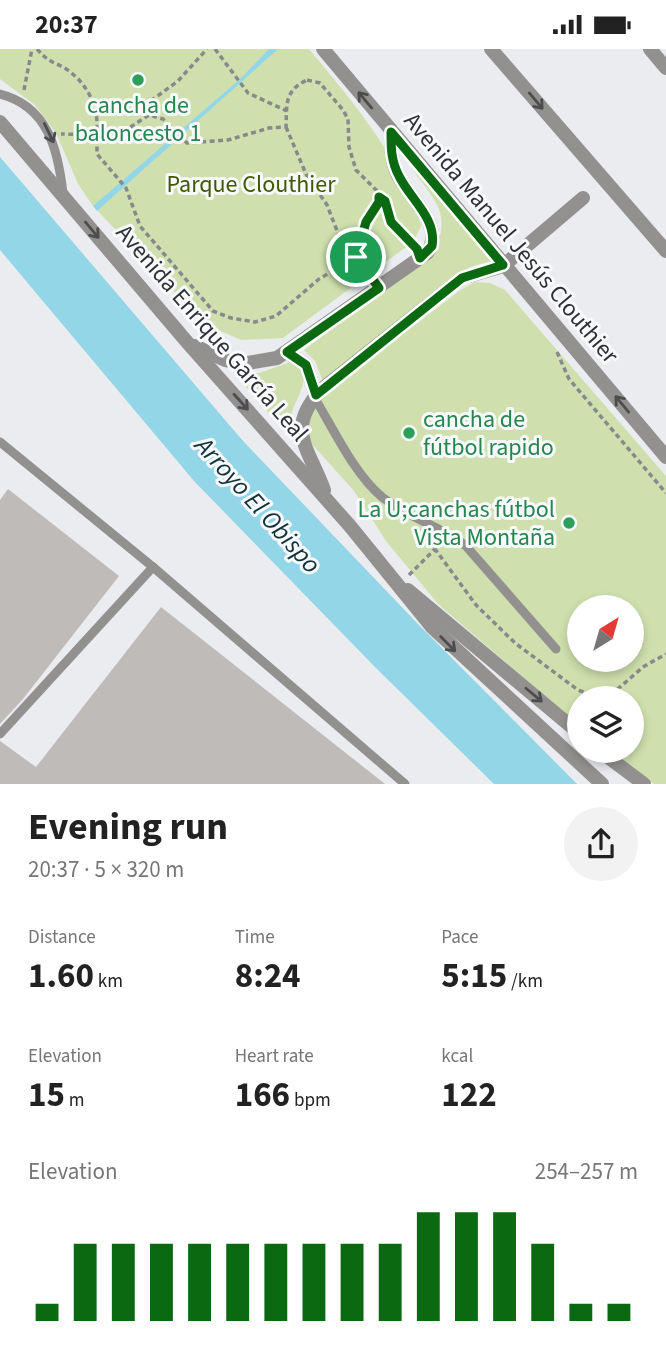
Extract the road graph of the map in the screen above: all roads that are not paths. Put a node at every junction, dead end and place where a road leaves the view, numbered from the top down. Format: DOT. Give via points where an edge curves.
graph roads {
  1 [pos="323,49"];
  2 [pos="491,49"];
  3 [pos="650,49"];
  4 [pos="666,68"];
  5 [pos="0,94"];
  6 [pos="0,122"];
  7 [pos="391,132"];
  8 [pos="64,196"];
  9 [pos="583,198"];
  10 [pos="666,251"];
  11 [pos="503,265"];
  12 [pos="187,342"];
  13 [pos="287,352"];
  14 [pos="315,396"];
  15 [pos="0,442"];
  16 [pos="666,457"];
  17 [pos="327,499"];
  18 [pos="153,568"];
  19 [pos="387,574"];
  20 [pos="556,649"];
  21 [pos="567,723"];
  22 [pos="0,734"];
  23 [pos="616,763"];
  24 [pos="405,784"];
  25 [pos="602,784"];
  26 [pos="644,784"];
  7 -- 1 [label="street, Avenida Manuel Jesús Clouthier, one-way"];
  2 -- 10 [label="street, one-way"];
  3 -- 4 [label="street"];
  5 -- 8 [label="lane, one-way" via="21,102 41,118 59,160"];
  6 -- 8 [label="street, Avenida Enrique García Leal"];
  7 -- 11 [label="street, Avenida Manuel Jesús Clouthier"];
  7 -- 13 [label="street" via="397,173 432,226 432,246"];
  8 -- 12 [label="street, Avenida Enrique García Leal, one-way"];
  9 -- 11 [label="street"];
  11 -- 14 [label="street" via="462,278"];
  16 -- 11 [label="street, Avenida Manuel Jesús Clouthier, one-way"];
  12 -- 13 [label="street" via="242,364 262,363"];
  12 -- 17 [label="street, Avenida Enrique García Leal, one-way"];
  13 -- 14 [label="street" via="306,365"];
  14 -- 17 [label="street" via="304,412 301,428 303,445"];
  14 -- 20 [label="lane" via="368,485 466,546"];
  15 -- 18 [label="lane"];
  17 -- 19 [label="street, Avenida Enrique García Leal"];
  18 -- 22 [label="lane"];
  18 -- 24 [label="lane"];
  19 -- 21 [label="street, Avenida Enrique García Leal, one-way"];
  19 -- 25 [label="street, Avenida Enrique García Leal, one-way" via="457,653"];
  23 -- 26 [label="street"];
}
